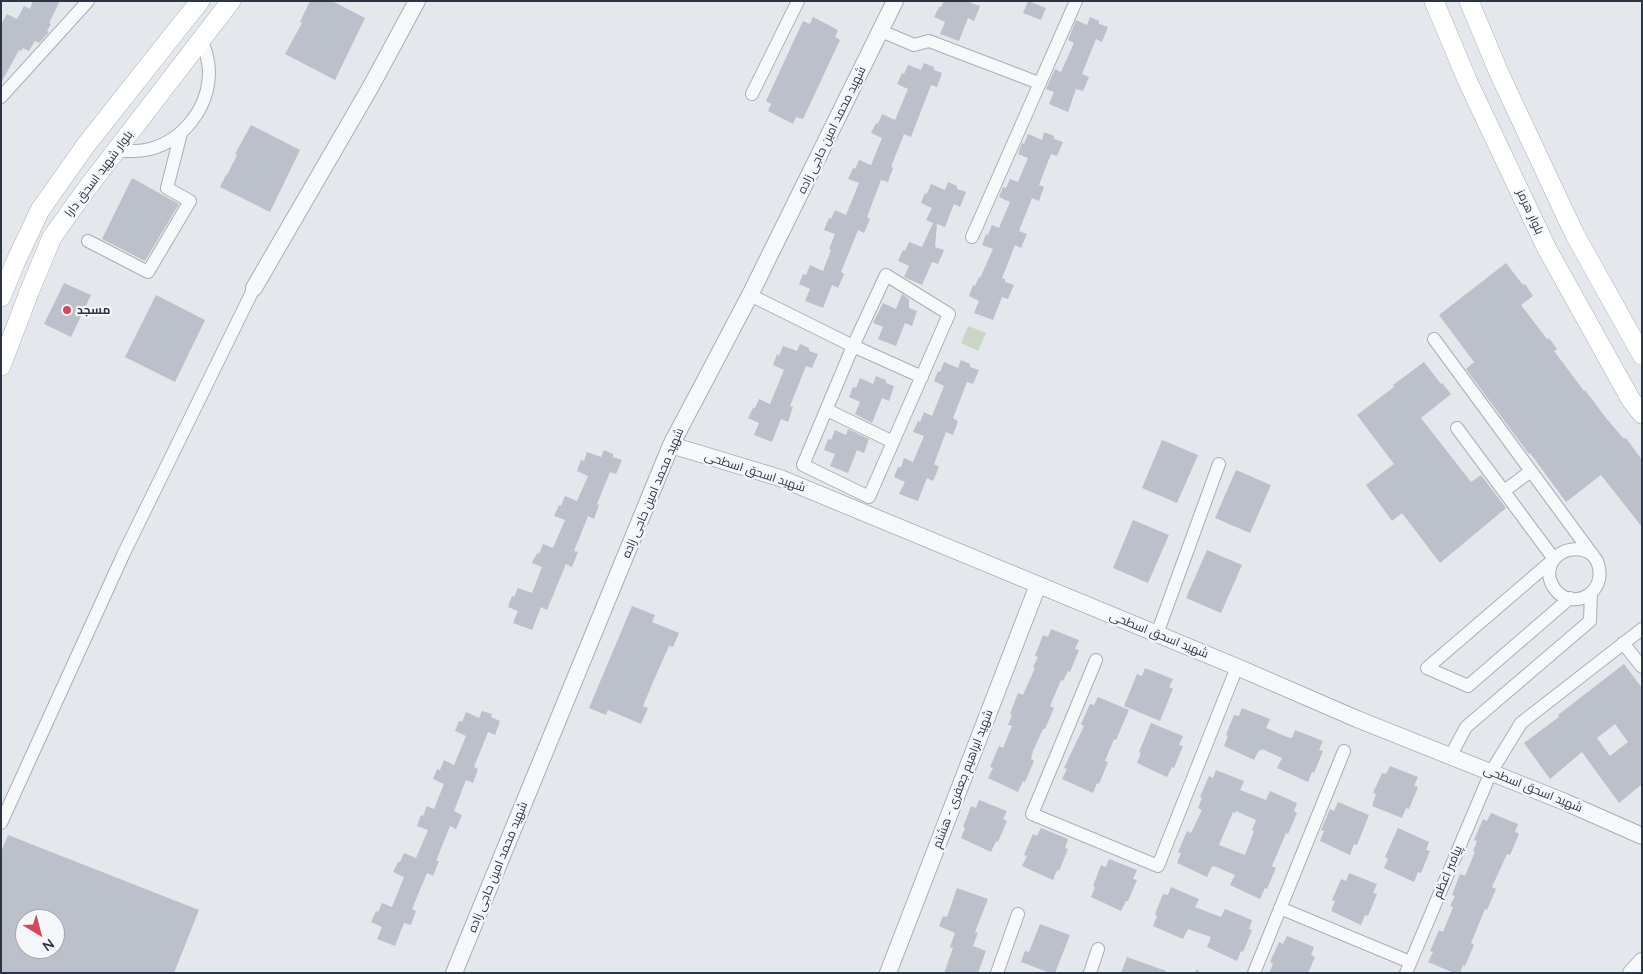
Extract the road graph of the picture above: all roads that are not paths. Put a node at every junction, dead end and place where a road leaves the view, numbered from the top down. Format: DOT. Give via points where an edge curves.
graph roads {
  1 [pos="88,1"];
  2 [pos="200,1"];
  3 [pos="231,1"];
  4 [pos="417,1"];
  5 [pos="798,1"];
  6 [pos="896,1"];
  7 [pos="1076,1"];
  8 [pos="1434,1"];
  9 [pos="1469,1"];
  10 [pos="881,31"];
  11 [pos="201,38"];
  12 [pos="1039,83"];
  13 [pos="126,93"];
  14 [pos="752,94"];
  15 [pos="1,98"];
  16 [pos="148,108"];
  17 [pos="181,133"];
  18 [pos="116,151"];
  19 [pos="972,237"];
  20 [pos="88,241"];
  21 [pos="6,269"];
  22 [pos="254,288"];
  23 [pos="750,295"];
  24 [pos="1,297"];
  25 [pos="1434,339"];
  26 [pos="853,346"];
  27 [pos="1642,355"];
  28 [pos="1,366"];
  29 [pos="922,377"];
  30 [pos="827,410"];
  31 [pos="1642,414"];
  32 [pos="1457,428"];
  33 [pos="893,442"];
  34 [pos="671,445"];
  35 [pos="1220,464"];
  36 [pos="1531,471"];
  37 [pos="1504,491"];
  38 [pos="1593,555"];
  39 [pos="1554,559"];
  40 [pos="1038,585"];
  41 [pos="1591,593"];
  42 [pos="1570,598"];
  43 [pos="1642,629"];
  44 [pos="1157,634"];
  45 [pos="1623,643"];
  46 [pos="1096,660"];
  47 [pos="1642,667"];
  48 [pos="1237,668"];
  49 [pos="1344,751"];
  50 [pos="1451,755"];
  51 [pos="1491,772"];
  52 [pos="1,823"];
  53 [pos="1642,836"];
  54 [pos="1280,908"];
  55 [pos="1018,914"];
  56 [pos="1098,948"];
  57 [pos="1642,961"];
  58 [pos="1408,968"];
  59 [pos="454,973"];
  60 [pos="888,973"];
  61 [pos="997,973"];
  62 [pos="1090,973"];
  63 [pos="1254,973"];
  64 [pos="1631,973"];
  1 -- 15 [label="street"];
  2 -- 13 [label="main road, بلوار شهید اسحق دارا"];
  3 -- 11 [label="main road, بلوار شهید اسحق دارا"];
  4 -- 22 [label="street"];
  5 -- 14 [label="street"];
  6 -- 10 [label="street, شهید محمد امین حاجی زاده"];
  7 -- 12 [label="street"];
  8 -- 31 [label="main road, بلوار هرمز" via="1546,248 1631,400"];
  9 -- 27 [label="main road" via="1574,235"];
  10 -- 12 [label="street" via="914,45 929,41"];
  10 -- 23 [label="street, شهید محمد امین حاجی زاده"];
  11 -- 16 [label="main road, بلوار شهید اسحق دارا"];
  11 -- 17 [label="street" via="209,72 207,89 202,105"];
  12 -- 19 [label="street"];
  13 -- 16 [label="main road"];
  13 -- 21 [label="main road, بلوار شهید اسحق دارا" via="40,210"];
  16 -- 18 [label="main road, بلوار شهید اسحق دارا"];
  17 -- 18 [label="street" via="150,149"];
  17 -- 20 [label="street" via="167,188 190,201 148,272"];
  18 -- 28 [label="main road, بلوار شهید اسحق دارا" via="52,237"];
  21 -- 24 [label="main road, بلوار شهید اسحق دارا"];
  22 -- 52 [label="street" via="124,553"];
  23 -- 26 [label="street"];
  23 -- 34 [label="street, شهید محمد امین حاجی زاده"];
  25 -- 36 [label="street"];
  26 -- 29 [label="street"];
  26 -- 29 [label="street" via="886,275 950,314"];
  26 -- 30 [label="street"];
  29 -- 33 [label="street"];
  30 -- 33 [label="street"];
  30 -- 33 [label="street" via="803,465 869,497"];
  32 -- 37 [label="street"];
  34 -- 40 [label="street, شهید اسحق اسطحی" via="780,478"];
  34 -- 59 [label="street, شهید محمد امین حاجی زاده"];
  35 -- 44 [label="street"];
  36 -- 37 [label="street"];
  36 -- 38 [label="street"];
  37 -- 39 [label="street"];
  38 -- 39 [label="street" via="1573,548"];
  38 -- 41 [label="street" via="1601,575"];
  39 -- 42 [label="street" via="1551,580 1558,592"];
  39 -- 42 [label="street" via="1427,668 1468,686"];
  40 -- 44 [label="street, شهید اسحق اسطحی"];
  40 -- 60 [label="street, شهید ابراهیم جعفری - هشتم"];
  41 -- 42 [label="street" via="1578,599"];
  41 -- 50 [label="street" via="1590,622 1466,727"];
  43 -- 45 [label="street, پیامبر اعظم"];
  44 -- 48 [label="street, شهید اسحق اسطحی"];
  45 -- 47 [label="street"];
  45 -- 51 [label="street, پیامبر اعظم" via="1521,723"];
  46 -- 48 [label="street" via="1032,814 1158,866"];
  48 -- 50 [label="street, شهید اسحق اسطحی"];
  49 -- 54 [label="street"];
  50 -- 51 [label="street, شهید اسحق اسطحی"];
  51 -- 53 [label="street, شهید اسحق اسطحی"];
  51 -- 58 [label="street, پیامبر اعظم"];
  54 -- 58 [label="street"];
  54 -- 63 [label="street"];
  55 -- 61 [label="street"];
  56 -- 62 [label="street"];
  57 -- 64 [label="street"];
}
